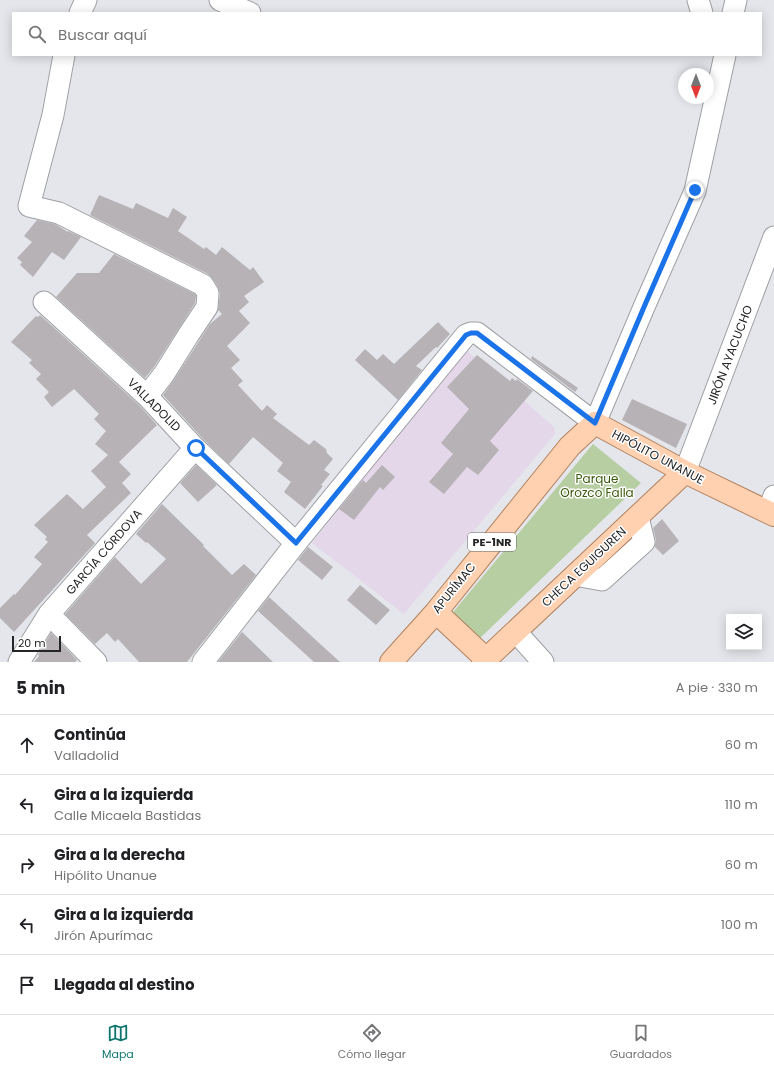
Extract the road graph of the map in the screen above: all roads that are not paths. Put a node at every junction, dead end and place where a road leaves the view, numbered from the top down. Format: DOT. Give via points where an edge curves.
graph roads {
  1 [pos="86,0"];
  2 [pos="220,0"];
  3 [pos="698,0"];
  4 [pos="736,0"];
  5 [pos="80,12"];
  6 [pos="248,12"];
  7 [pos="702,12"];
  8 [pos="733,12"];
  9 [pos="64,56"];
  10 [pos="725,56"];
  11 [pos="774,237"];
  12 [pos="44,302"];
  13 [pos="147,396"];
  14 [pos="595,423"];
  15 [pos="196,448"];
  16 [pos="685,472"];
  17 [pos="772,508"];
  18 [pos="296,543"];
  19 [pos="436,612"];
  20 [pos="49,614"];
  21 [pos="516,632"];
  22 [pos="484,661"];
  23 [pos="19,662"];
  24 [pos="96,662"];
  25 [pos="203,662"];
  26 [pos="391,662"];
  27 [pos="543,662"];
  1 -- 5 [label="street"];
  2 -- 6 [label="street"];
  3 -- 7 [label="street"];
  4 -- 8 [label="street"];
  9 -- 13 [label="street" via="53,116 29,206 60,213 203,285 208,293 208,307"];
  10 -- 14 [label="street" via="695,190"];
  11 -- 16 [label="street, JIRÓN AYACUCHO"];
  12 -- 13 [label="street, VALLADOLID"];
  13 -- 15 [label="street, VALLADOLID"];
  14 -- 16 [label="main road, HIPÓLITO UNANUE"];
  14 -- 18 [label="street, HIPÓLITO UNANUE" via="477,333 466,335"];
  14 -- 19 [label="main road, APURÍMAC / PE-1NR" via="570,446"];
  15 -- 18 [label="street, VALLADOLID"];
  15 -- 20 [label="street, GARCÍA CÓRDOVA"];
  16 -- 17 [label="main road, HIPÓLITO UNANUE"];
  16 -- 21 [label="main road, CHECA EGUIGUREN"];
  18 -- 25 [label="street"];
  19 -- 22 [label="main road"];
  19 -- 26 [label="main road, APURÍMAC / PE-1NR"];
  20 -- 23 [label="street, GARCÍA CÓRDOVA"];
  20 -- 24 [label="street"];
  21 -- 22 [label="main road, CHECA EGUIGUREN"];
  21 -- 27 [label="street"];
}
